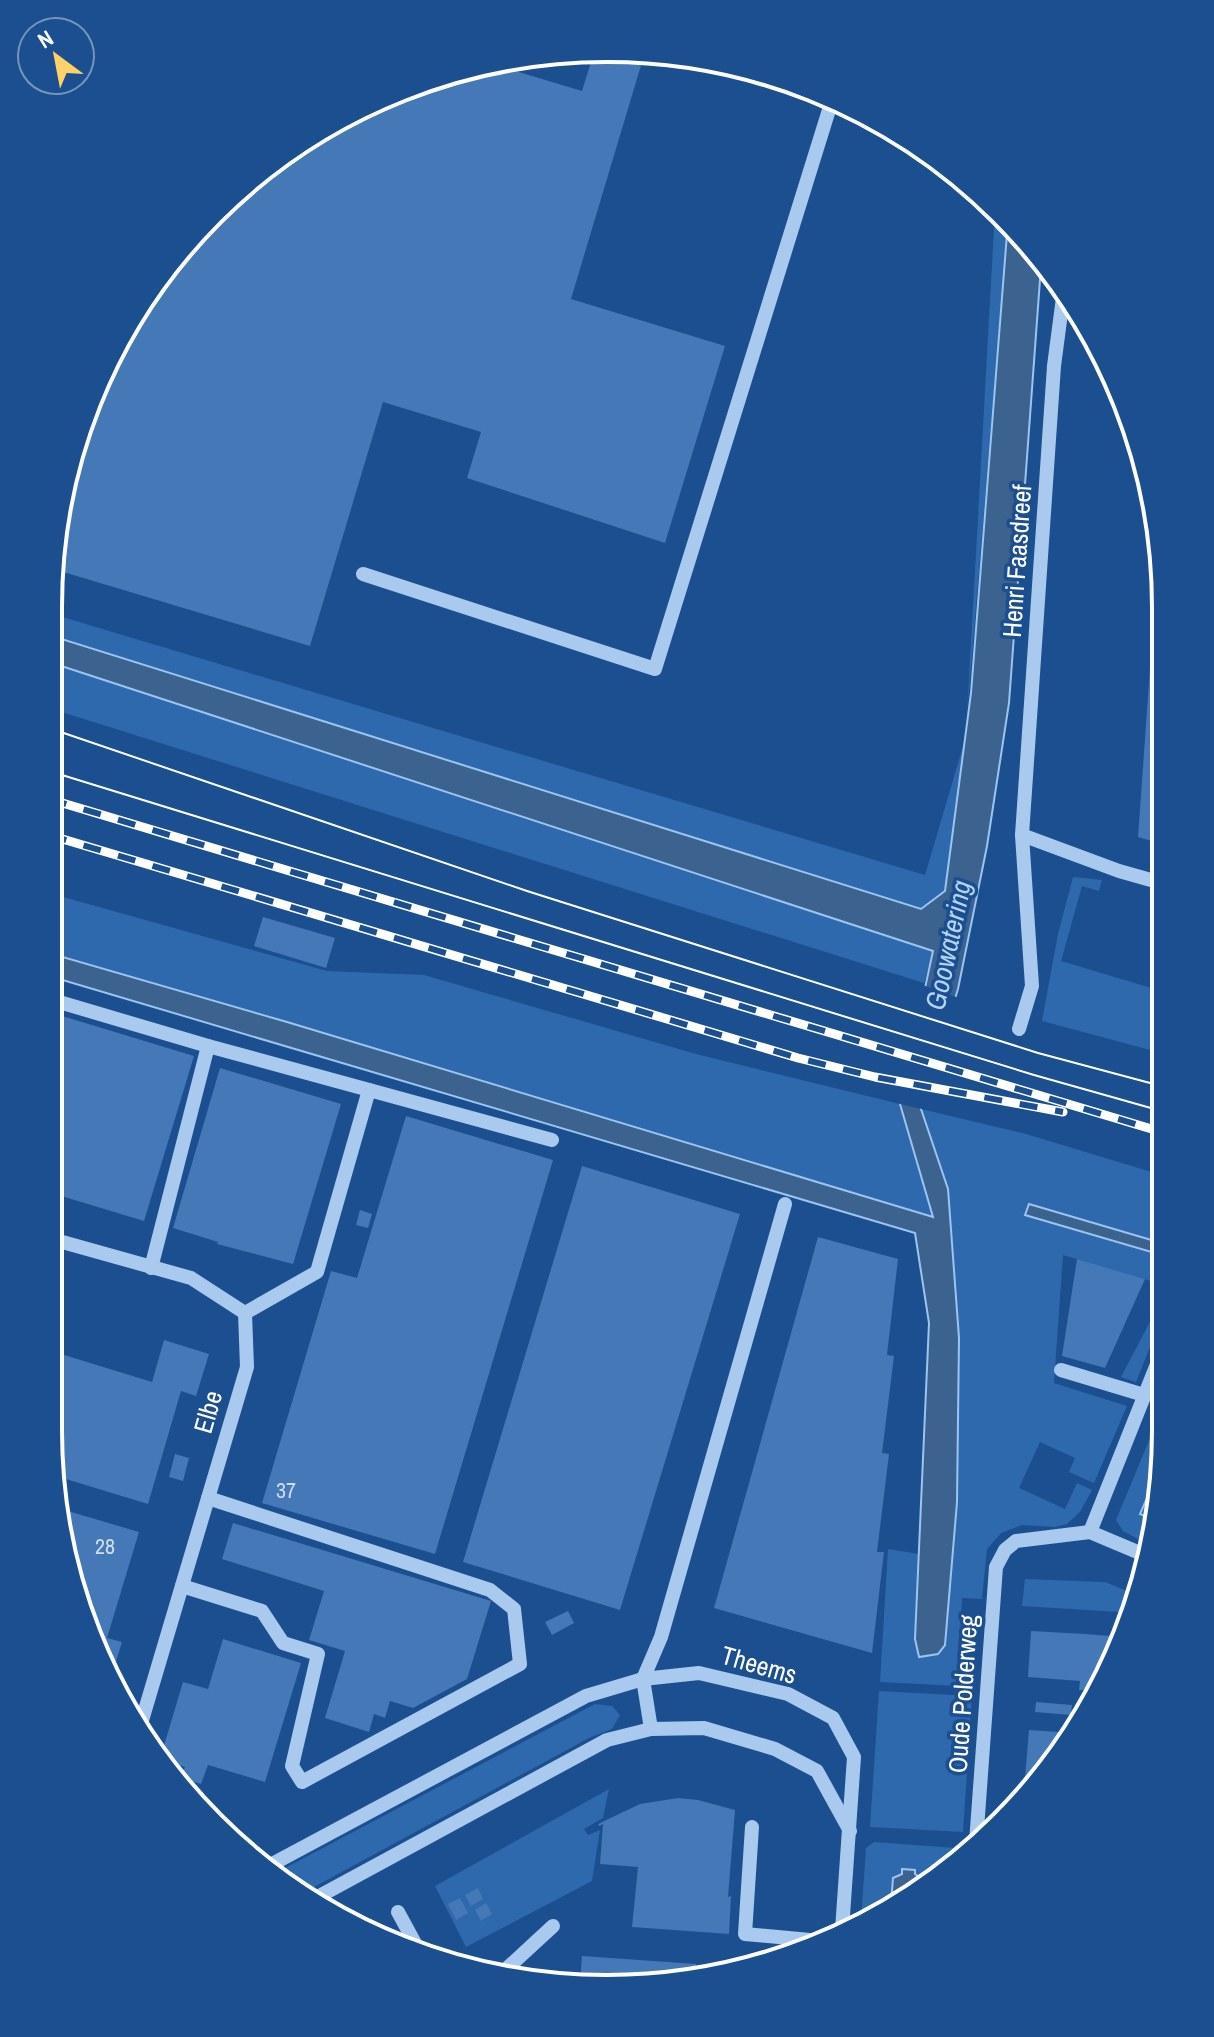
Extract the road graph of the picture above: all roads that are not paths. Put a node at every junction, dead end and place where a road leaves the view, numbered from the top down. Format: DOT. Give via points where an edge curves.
graph roads {
  1 [pos="829,109"];
  2 [pos="1062,307"];
  3 [pos="363,574"];
  4 [pos="1022,835"];
  5 [pos="1152,880"];
  6 [pos="62,1003"];
  7 [pos="1019,1029"];
  8 [pos="208,1046"];
  9 [pos="369,1090"];
  10 [pos="552,1140"];
  11 [pos="785,1204"];
  12 [pos="62,1242"];
  13 [pos="151,1268"];
  14 [pos="245,1313"];
  15 [pos="1061,1370"];
  16 [pos="1152,1376"];
  17 [pos="1144,1395"];
  18 [pos="208,1498"];
  19 [pos="1090,1532"];
  20 [pos="1138,1552"];
  21 [pos="182,1586"];
  22 [pos="643,1679"];
  23 [pos="143,1716"];
  24 [pos="651,1729"];
  25 [pos="752,1827"];
  26 [pos="977,1829"];
  27 [pos="850,1831"];
  28 [pos="275,1862"];
  29 [pos="322,1895"];
  30 [pos="398,1912"];
  31 [pos="843,1921"];
  32 [pos="553,1926"];
  33 [pos="413,1939"];
  34 [pos="801,1939"];
  35 [pos="509,1966"];
  1 -- 3 [label="street" via="655,669"];
  2 -- 4 [label="street, Henri Faasdreef"];
  4 -- 5 [label="street"];
  4 -- 7 [label="street, Henri Faasdreef" via="1032,986"];
  6 -- 8 [label="street"];
  8 -- 9 [label="street"];
  8 -- 13 [label="street"];
  9 -- 10 [label="street"];
  9 -- 14 [label="street" via="317,1272"];
  11 -- 22 [label="street" via="661,1637"];
  12 -- 13 [label="street"];
  13 -- 14 [label="street" via="191,1278"];
  14 -- 18 [label="street, Elbe" via="247,1367"];
  15 -- 17 [label="street"];
  16 -- 17 [label="street"];
  17 -- 19 [label="street"];
  18 -- 21 [label="street, Elbe"];
  18 -- 21 [label="street" via="490,1590 514,1609 520,1664 302,1782 292,1766 318,1654 283,1643 262,1611"];
  19 -- 20 [label="street"];
  19 -- 26 [label="street, Oude Polderweg" via="1016,1541 996,1567"];
  21 -- 23 [label="street, Elbe"];
  22 -- 24 [label="street"];
  22 -- 27 [label="street, Theems" via="699,1673 788,1694 833,1718 854,1757"];
  22 -- 28 [label="street, Theems" via="586,1696"];
  24 -- 27 [label="street" via="704,1728 775,1749 817,1771"];
  24 -- 29 [label="street" via="607,1740"];
  25 -- 34 [label="street" via="745,1934"];
  27 -- 31 [label="street, Theems"];
  30 -- 33 [label="street"];
  32 -- 35 [label="street"];
}
